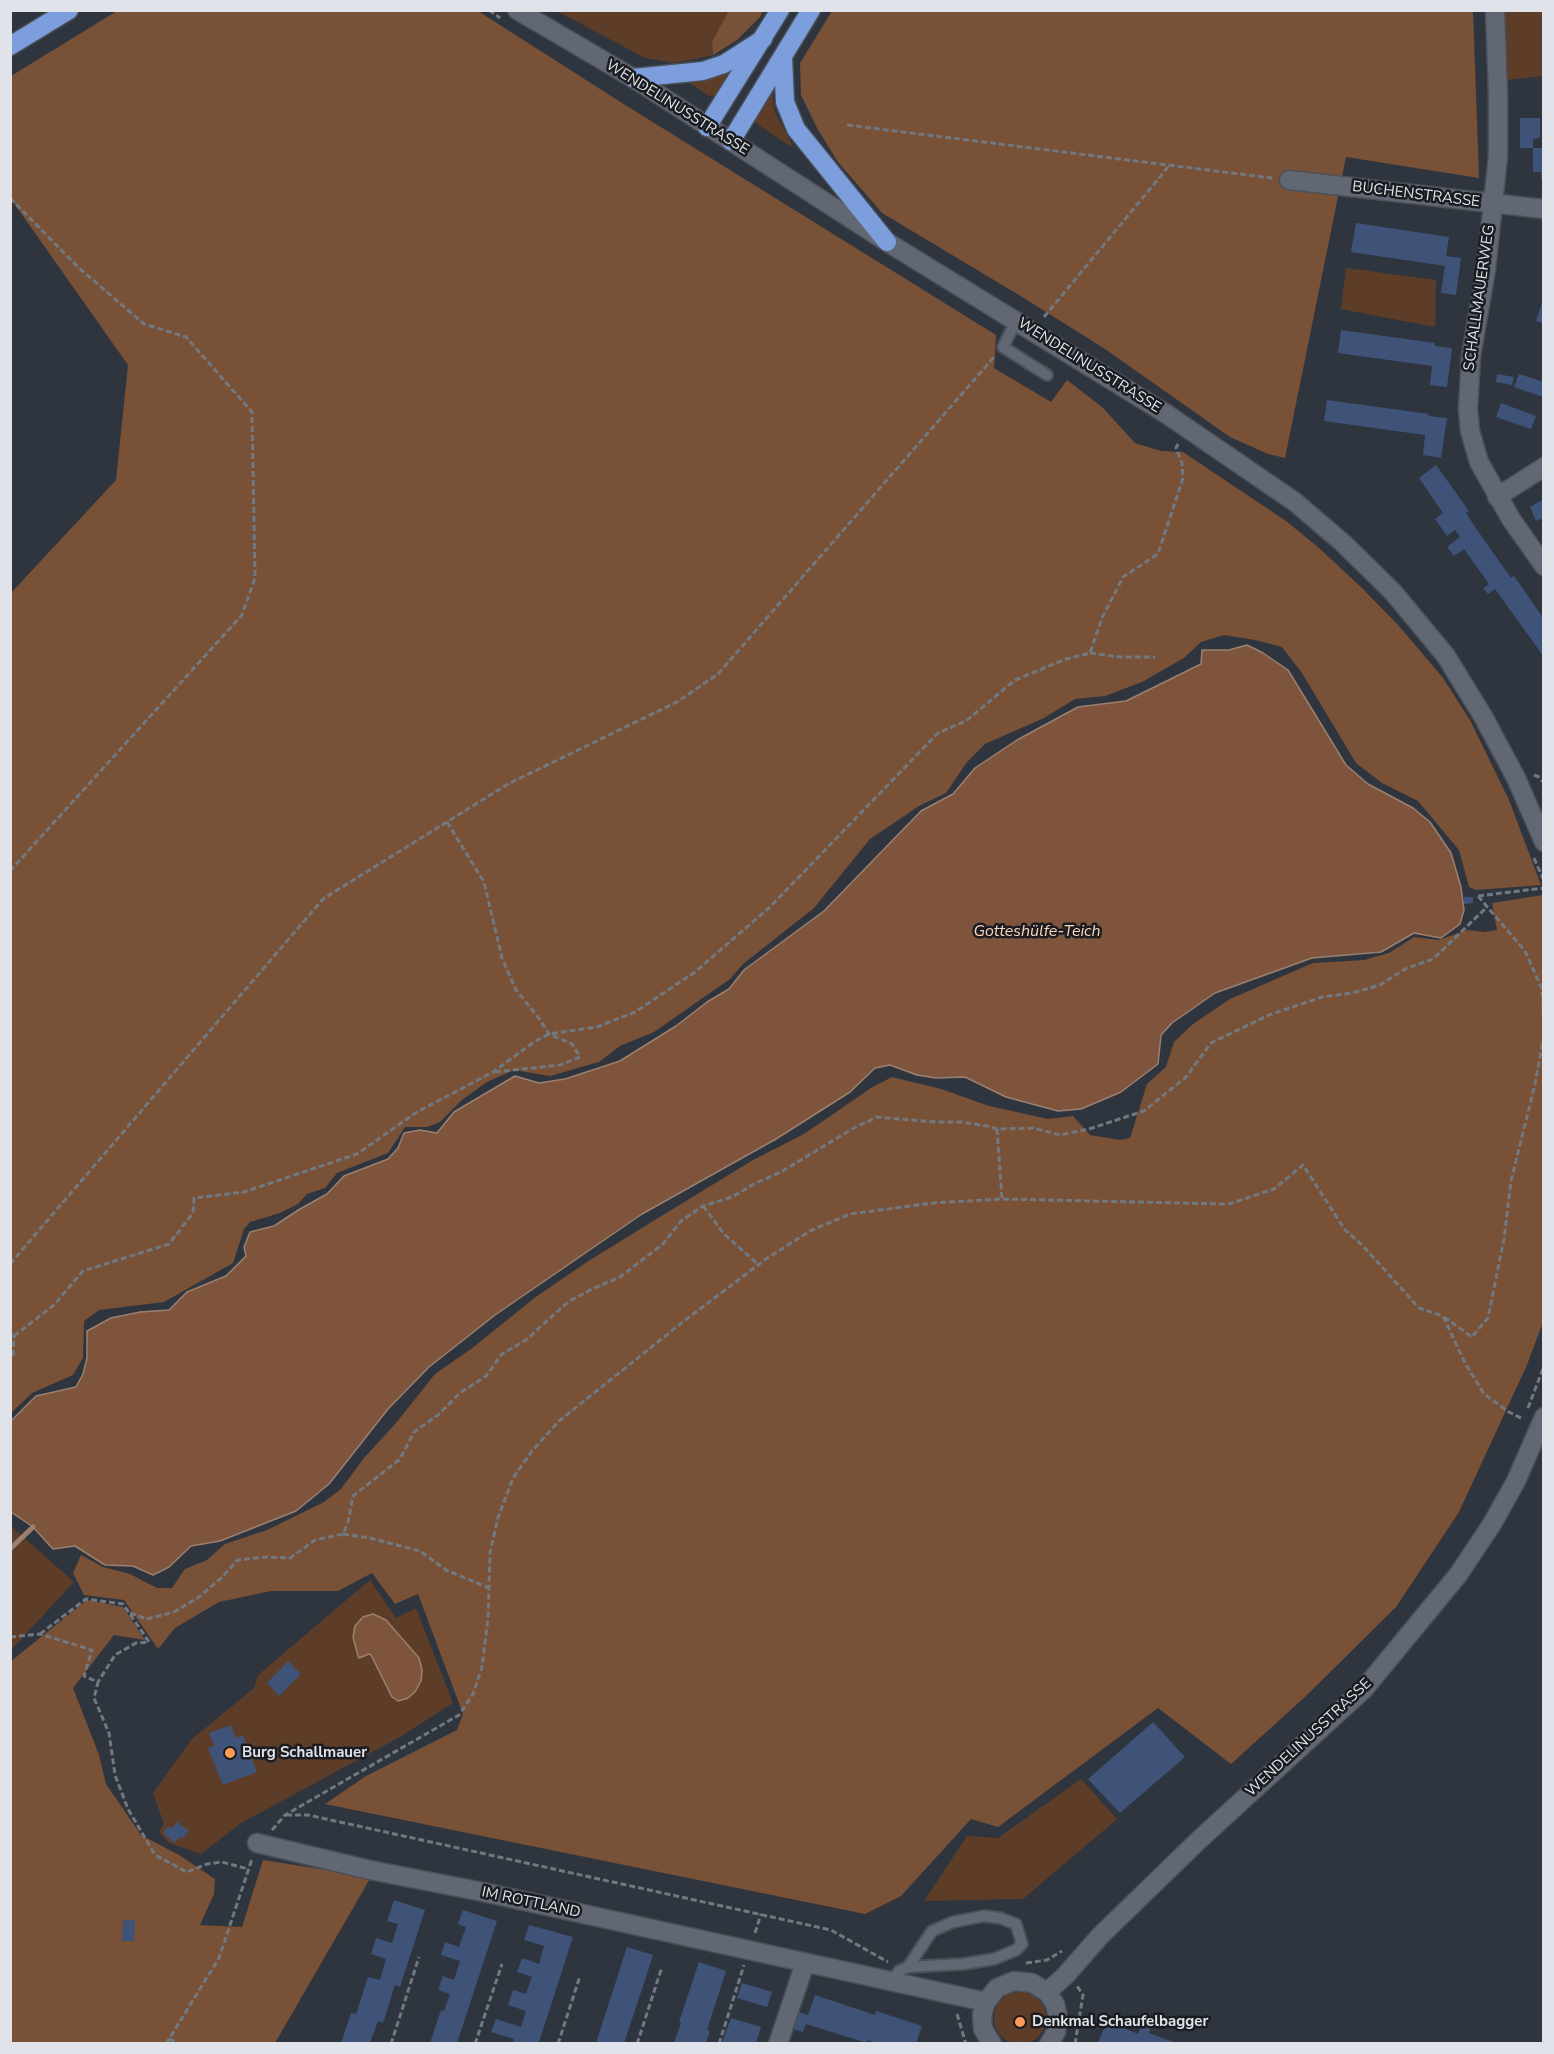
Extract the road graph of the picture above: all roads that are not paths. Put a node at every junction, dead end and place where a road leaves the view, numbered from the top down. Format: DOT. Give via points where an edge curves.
graph roads {
  1 [pos="69,10"];
  2 [pos="517,10"];
  3 [pos="780,10"];
  4 [pos="811,10"];
  5 [pos="1495,10"];
  6 [pos="763,39"];
  7 [pos="10,46"];
  8 [pos="783,56"];
  9 [pos="633,78"];
  10 [pos="708,127"];
  11 [pos="731,141"];
  12 [pos="1289,180"];
  13 [pos="1493,204"];
  14 [pos="1544,209"];
  15 [pos="886,242"];
  16 [pos="1016,321"];
  17 [pos="1047,375"];
  18 [pos="1544,467"];
  19 [pos="1497,497"];
  20 [pos="1544,566"];
  21 [pos="1537,846"];
  22 [pos="1542,1423"];
  23 [pos="257,1843"];
  24 [pos="805,1963"];
  25 [pos="900,1973"];
  26 [pos="1047,1992"];
  27 [pos="986,2002"];
  28 [pos="778,2043"];
  29 [pos="992,2043"];
  30 [pos="1049,2043"];
  1 -- 7 [label="highway"];
  2 -- 9 [label="main road, WENDELINUSSTRASSE"];
  3 -- 6 [label="highway"];
  4 -- 8 [label="highway"];
  5 -- 13 [label="main road, SCHALLMAUERWEG" via="1498,145"];
  6 -- 9 [label="highway" via="724,64 704,71"];
  6 -- 10 [label="highway"];
  8 -- 11 [label="highway"];
  8 -- 15 [label="highway" via="785,102 796,129"];
  9 -- 10 [label="main road, WENDELINUSSTRASSE"];
  10 -- 11 [label="main road, WENDELINUSSTRASSE"];
  11 -- 15 [label="main road, WENDELINUSSTRASSE"];
  12 -- 13 [label="main road, BUCHENSTRASSE"];
  13 -- 14 [label="main road, BUCHENSTRASSE"];
  13 -- 19 [label="main road, SCHALLMAUERWEG" via="1471,356 1468,409 1479,462"];
  15 -- 16 [label="main road, WENDELINUSSTRASSE"];
  16 -- 17 [label="lane" via="1003,347"];
  16 -- 21 [label="main road, WENDELINUSSTRASSE" via="1165,413 1295,502 1393,592 1446,656 1484,718 1516,778"];
  18 -- 19 [label="main road"];
  19 -- 20 [label="main road, SCHALLMAUERWEG"];
  22 -- 26 [label="main road, WENDELINUSSTRASSE" via="1516,1481 1458,1575 1364,1689 1200,1839"];
  23 -- 24 [label="main road, IM ROTTLAND"];
  24 -- 25 [label="main road, IM ROTTLAND"];
  24 -- 28 [label="main road"];
  25 -- 25 [label="lane" via="932,1931 953,1922 984,1916 1016,1924 1022,1944 1016,1950 994,1959"];
  25 -- 27 [label="main road, IM ROTTLAND"];
  26 -- 27 [label="main road" via="1032,1983 1014,1981 997,1989"];
  26 -- 30 [label="main road" via="1058,2018"];
  27 -- 29 [label="main road" via="983,2029"];
}
